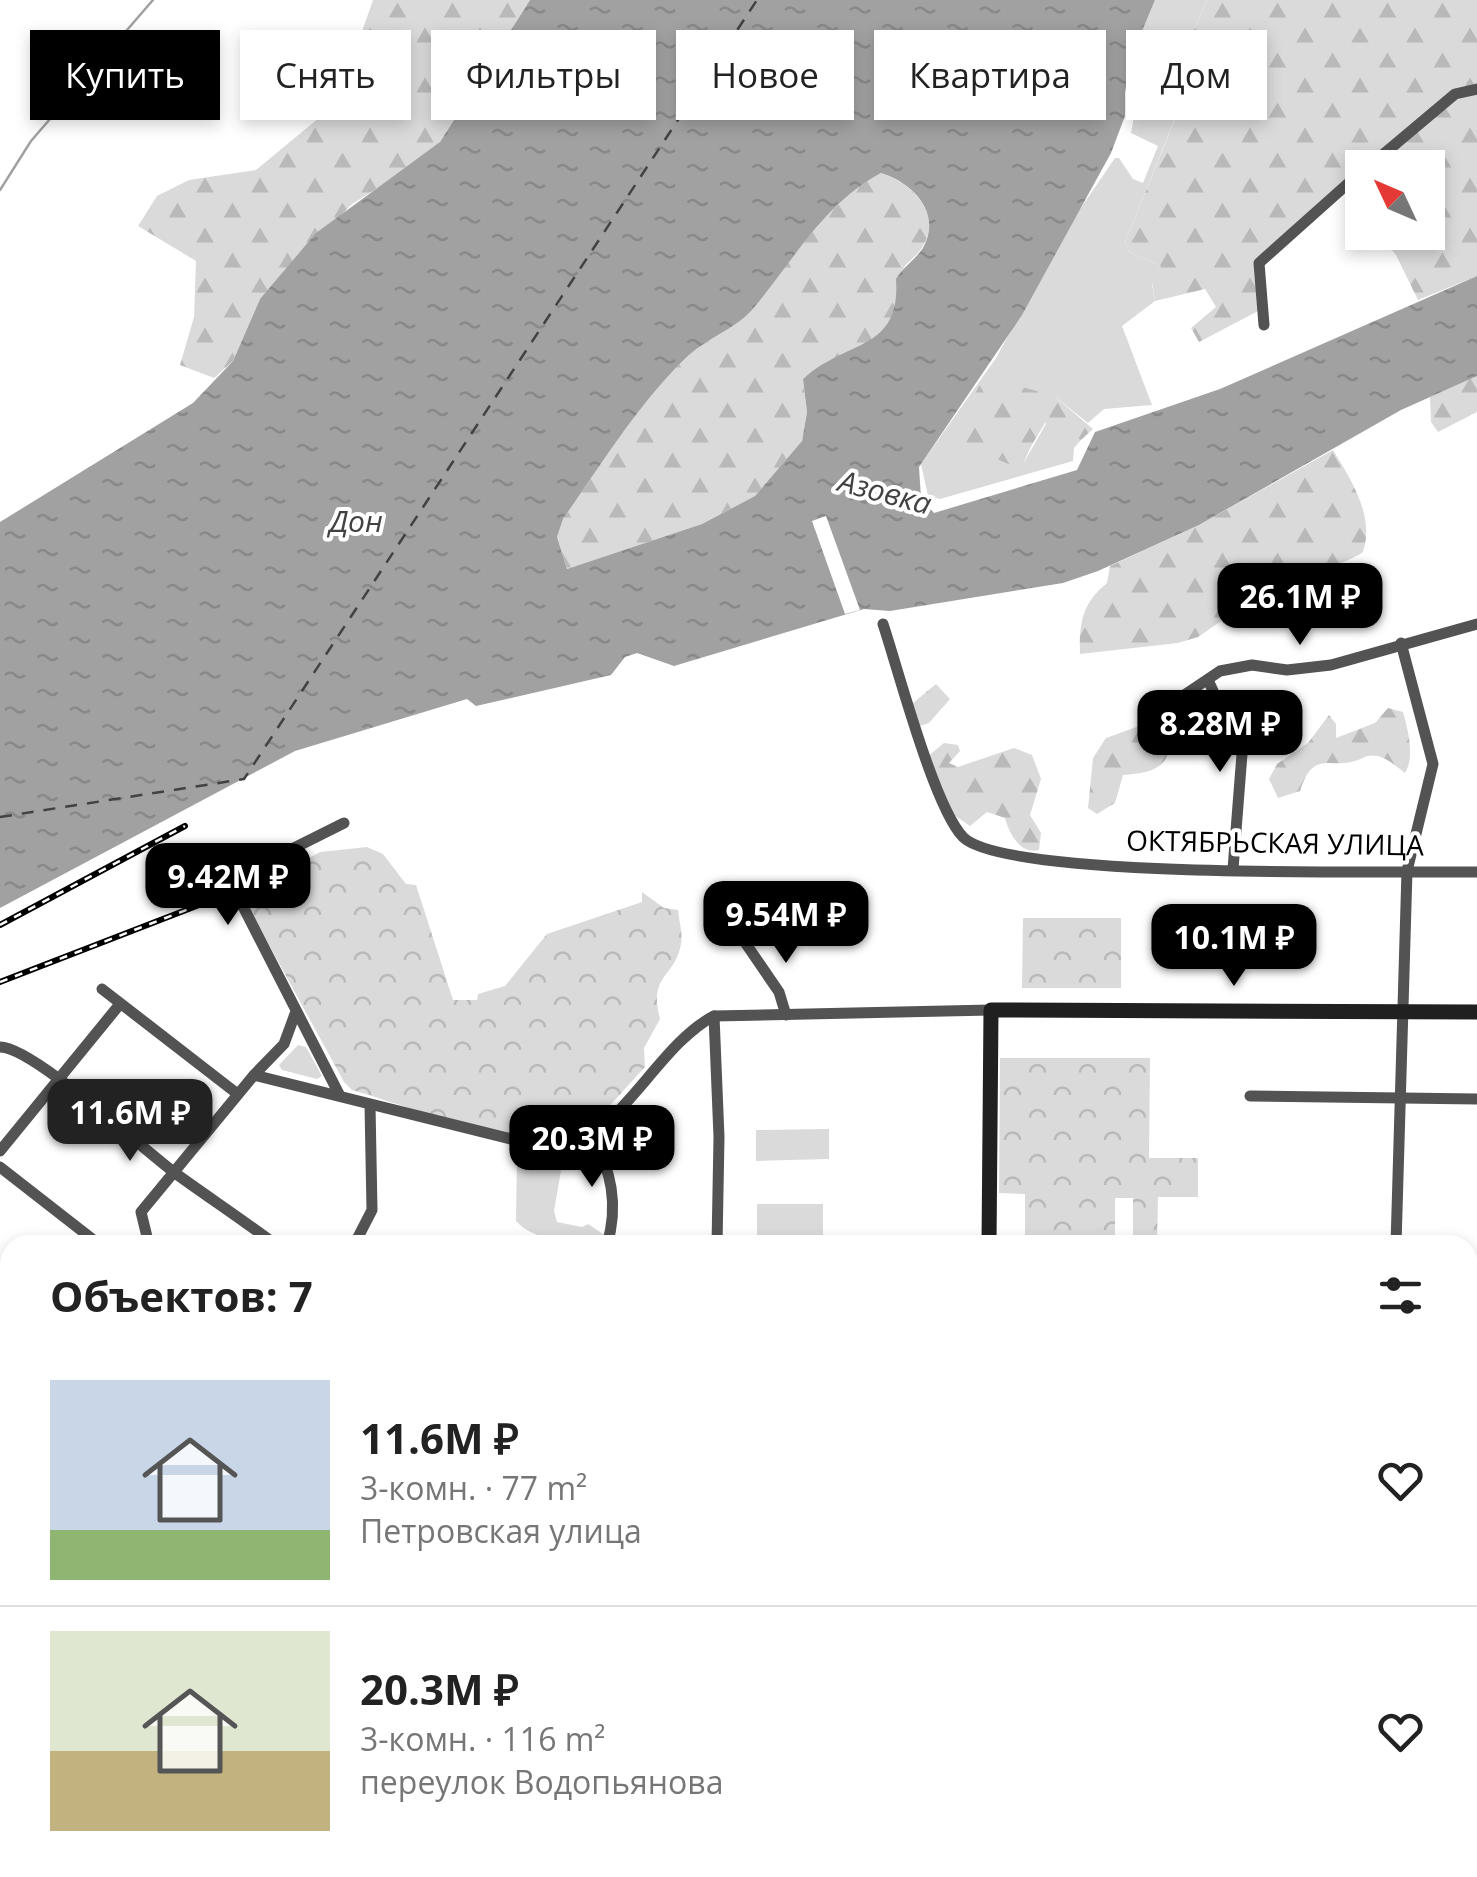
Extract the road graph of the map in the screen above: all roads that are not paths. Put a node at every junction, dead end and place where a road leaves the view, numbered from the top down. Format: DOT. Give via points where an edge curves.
graph roads {
  1 [pos="1477,89"];
  2 [pos="1388,150"];
  3 [pos="1345,187"];
  4 [pos="1264,325"];
  5 [pos="883,624"];
  6 [pos="1477,624"];
  7 [pos="1402,644"];
  8 [pos="1208,680"];
  9 [pos="1150,718"];
  10 [pos="344,822"];
  11 [pos="1233,869"];
  12 [pos="1406,871"];
  13 [pos="1477,872"];
  14 [pos="742,938"];
  15 [pos="102,989"];
  16 [pos="120,1004"];
  17 [pos="991,1010"];
  18 [pos="1403,1012"];
  19 [pos="1477,1012"];
  20 [pos="296,1014"];
  21 [pos="786,1015"];
  22 [pos="714,1016"];
  23 [pos="5,1047"];
  24 [pos="254,1075"];
  25 [pos="58,1080"];
  26 [pos="235,1092"];
  27 [pos="339,1094"];
  28 [pos="1250,1096"];
  29 [pos="1401,1098"];
  30 [pos="1477,1098"];
  31 [pos="370,1104"];
  32 [pos="592,1134"];
  33 [pos="0,1151"];
  34 [pos="0,1167"];
  35 [pos="173,1172"];
  36 [pos="87,1235"];
  37 [pos="147,1235"];
  38 [pos="262,1235"];
  39 [pos="359,1235"];
  40 [pos="609,1235"];
  41 [pos="717,1235"];
  42 [pos="989,1235"];
  43 [pos="1396,1235"];
  1 -- 2 [label="street" via="1455,94"];
  3 -- 4 [label="street" via="1259,263"];
  5 -- 11 [label="street, ОКТЯБРЬСКАЯ УЛИЦА" via="926,758 964,838 975,846 1072,864"];
  6 -- 7 [label="street"];
  7 -- 8 [label="street" via="1332,666 1252,665"];
  7 -- 12 [label="street" via="1433,764"];
  8 -- 9 [label="street"];
  8 -- 11 [label="street" via="1242,754"];
  10 -- 20 [label="street" via="232,884"];
  11 -- 12 [label="street, ОКТЯБРЬСКАЯ УЛИЦА"];
  12 -- 13 [label="street, ОКТЯБРЬСКАЯ УЛИЦА"];
  12 -- 18 [label="street"];
  14 -- 21 [label="street" via="779,992"];
  15 -- 16 [label="street"];
  16 -- 25 [label="street"];
  16 -- 26 [label="street"];
  17 -- 18 [label="street"];
  17 -- 21 [label="street"];
  17 -- 42 [label="street"];
  18 -- 19 [label="street"];
  18 -- 29 [label="street"];
  20 -- 24 [label="street" via="284,1044"];
  20 -- 27 [label="street"];
  21 -- 22 [label="street"];
  22 -- 32 [label="street" via="690,1028"];
  22 -- 41 [label="street"];
  23 -- 25 [label="street"];
  24 -- 26 [label="street"];
  24 -- 27 [label="street"];
  25 -- 33 [label="street"];
  25 -- 35 [label="street"];
  26 -- 35 [label="street"];
  27 -- 31 [label="street"];
  28 -- 29 [label="street"];
  29 -- 30 [label="street"];
  29 -- 43 [label="street"];
  31 -- 32 [label="street" via="524,1144 563,1149"];
  31 -- 39 [label="street" via="372,1210"];
  32 -- 40 [label="street" via="614,1196"];
  34 -- 36 [label="street"];
  35 -- 37 [label="street" via="141,1212"];
  35 -- 38 [label="street"];
}
